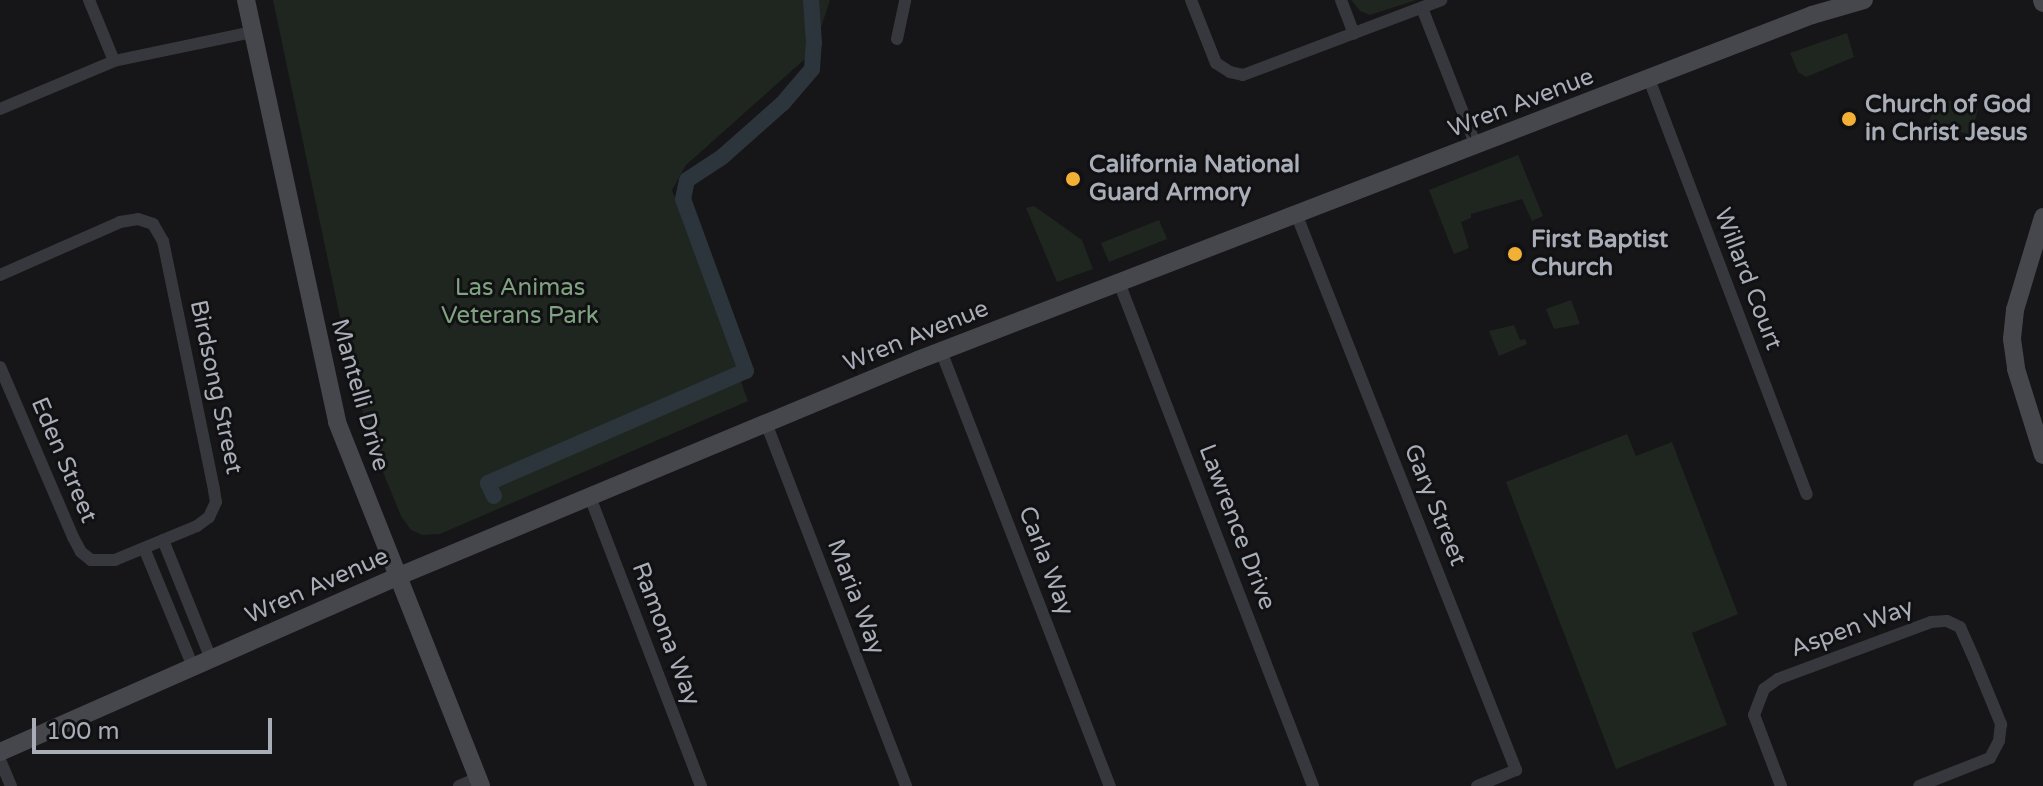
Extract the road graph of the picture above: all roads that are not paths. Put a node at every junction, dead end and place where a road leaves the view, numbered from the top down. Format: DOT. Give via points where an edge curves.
graph roads {
  1 [pos="89,0"];
  2 [pos="246,0"];
  3 [pos="905,0"];
  4 [pos="1191,0"];
  5 [pos="1341,0"];
  6 [pos="1441,0"];
  7 [pos="1864,0"];
  8 [pos="1839,4"];
  9 [pos="1422,8"];
  10 [pos="253,32"];
  11 [pos="1354,34"];
  12 [pos="897,39"];
  13 [pos="114,61"];
  14 [pos="1649,79"];
  15 [pos="0,109"];
  16 [pos="1476,146"];
  17 [pos="1297,216"];
  18 [pos="2043,217"];
  19 [pos="0,275"];
  20 [pos="1120,285"];
  21 [pos="941,351"];
  22 [pos="0,367"];
  23 [pos="766,423"];
  24 [pos="2039,431"];
  25 [pos="2043,455"];
  26 [pos="1807,494"];
  27 [pos="590,497"];
  28 [pos="163,540"];
  29 [pos="144,548"];
  30 [pos="399,576"];
  31 [pos="211,659"];
  32 [pos="193,667"];
  33 [pos="0,752"];
  34 [pos="0,760"];
  35 [pos="480,782"];
  36 [pos="11,786"];
  37 [pos="459,786"];
  38 [pos="701,786"];
  39 [pos="906,786"];
  40 [pos="1110,786"];
  41 [pos="1313,786"];
  42 [pos="1477,786"];
  43 [pos="1781,786"];
  44 [pos="1919,786"];
  1 -- 13 [label="street"];
  2 -- 10 [label="street, Mantelli Drive"];
  3 -- 12 [label="street"];
  4 -- 11 [label="street" via="1216,63 1230,72 1249,74"];
  5 -- 11 [label="street"];
  6 -- 9 [label="street"];
  7 -- 8 [label="street, Wren Avenue"];
  8 -- 14 [label="street, Wren Avenue"];
  9 -- 11 [label="street"];
  9 -- 16 [label="street"];
  10 -- 13 [label="street"];
  10 -- 30 [label="street, Mantelli Drive" via="328,389 350,461"];
  13 -- 15 [label="street"];
  14 -- 16 [label="street, Wren Avenue"];
  14 -- 26 [label="street, Willard Court"];
  16 -- 17 [label="street, Wren Avenue"];
  17 -- 20 [label="street, Wren Avenue"];
  17 -- 42 [label="street, Gary Street" via="1516,770"];
  18 -- 24 [label="street" via="2015,310 2012,339 2016,369"];
  19 -- 28 [label="street, Birdsong Street" via="120,222 147,220 163,241 216,502 204,522"];
  20 -- 21 [label="street, Wren Avenue"];
  20 -- 41 [label="street, Lawrence Drive"];
  21 -- 23 [label="street, Wren Avenue"];
  21 -- 40 [label="street, Carla Way"];
  22 -- 29 [label="street, Eden Street" via="81,552 103,562"];
  23 -- 27 [label="street, Wren Avenue"];
  23 -- 39 [label="street, Maria Way"];
  24 -- 25 [label="street"];
  27 -- 30 [label="street, Wren Avenue"];
  27 -- 38 [label="street, Ramona Way"];
  28 -- 29 [label="street, Eden Street"];
  28 -- 31 [label="street"];
  29 -- 32 [label="street"];
  30 -- 31 [label="street, Wren Avenue"];
  30 -- 35 [label="street, Mantelli Drive"];
  31 -- 32 [label="street, Wren Avenue"];
  32 -- 33 [label="street, Wren Avenue"];
  34 -- 36 [label="street"];
  35 -- 37 [label="street"];
  43 -- 44 [label="street, Aspen Way" via="1754,715 1764,689 1778,679 1931,622 1947,621 1960,627 1973,656 2001,724 1999,741 1990,758"];
}
